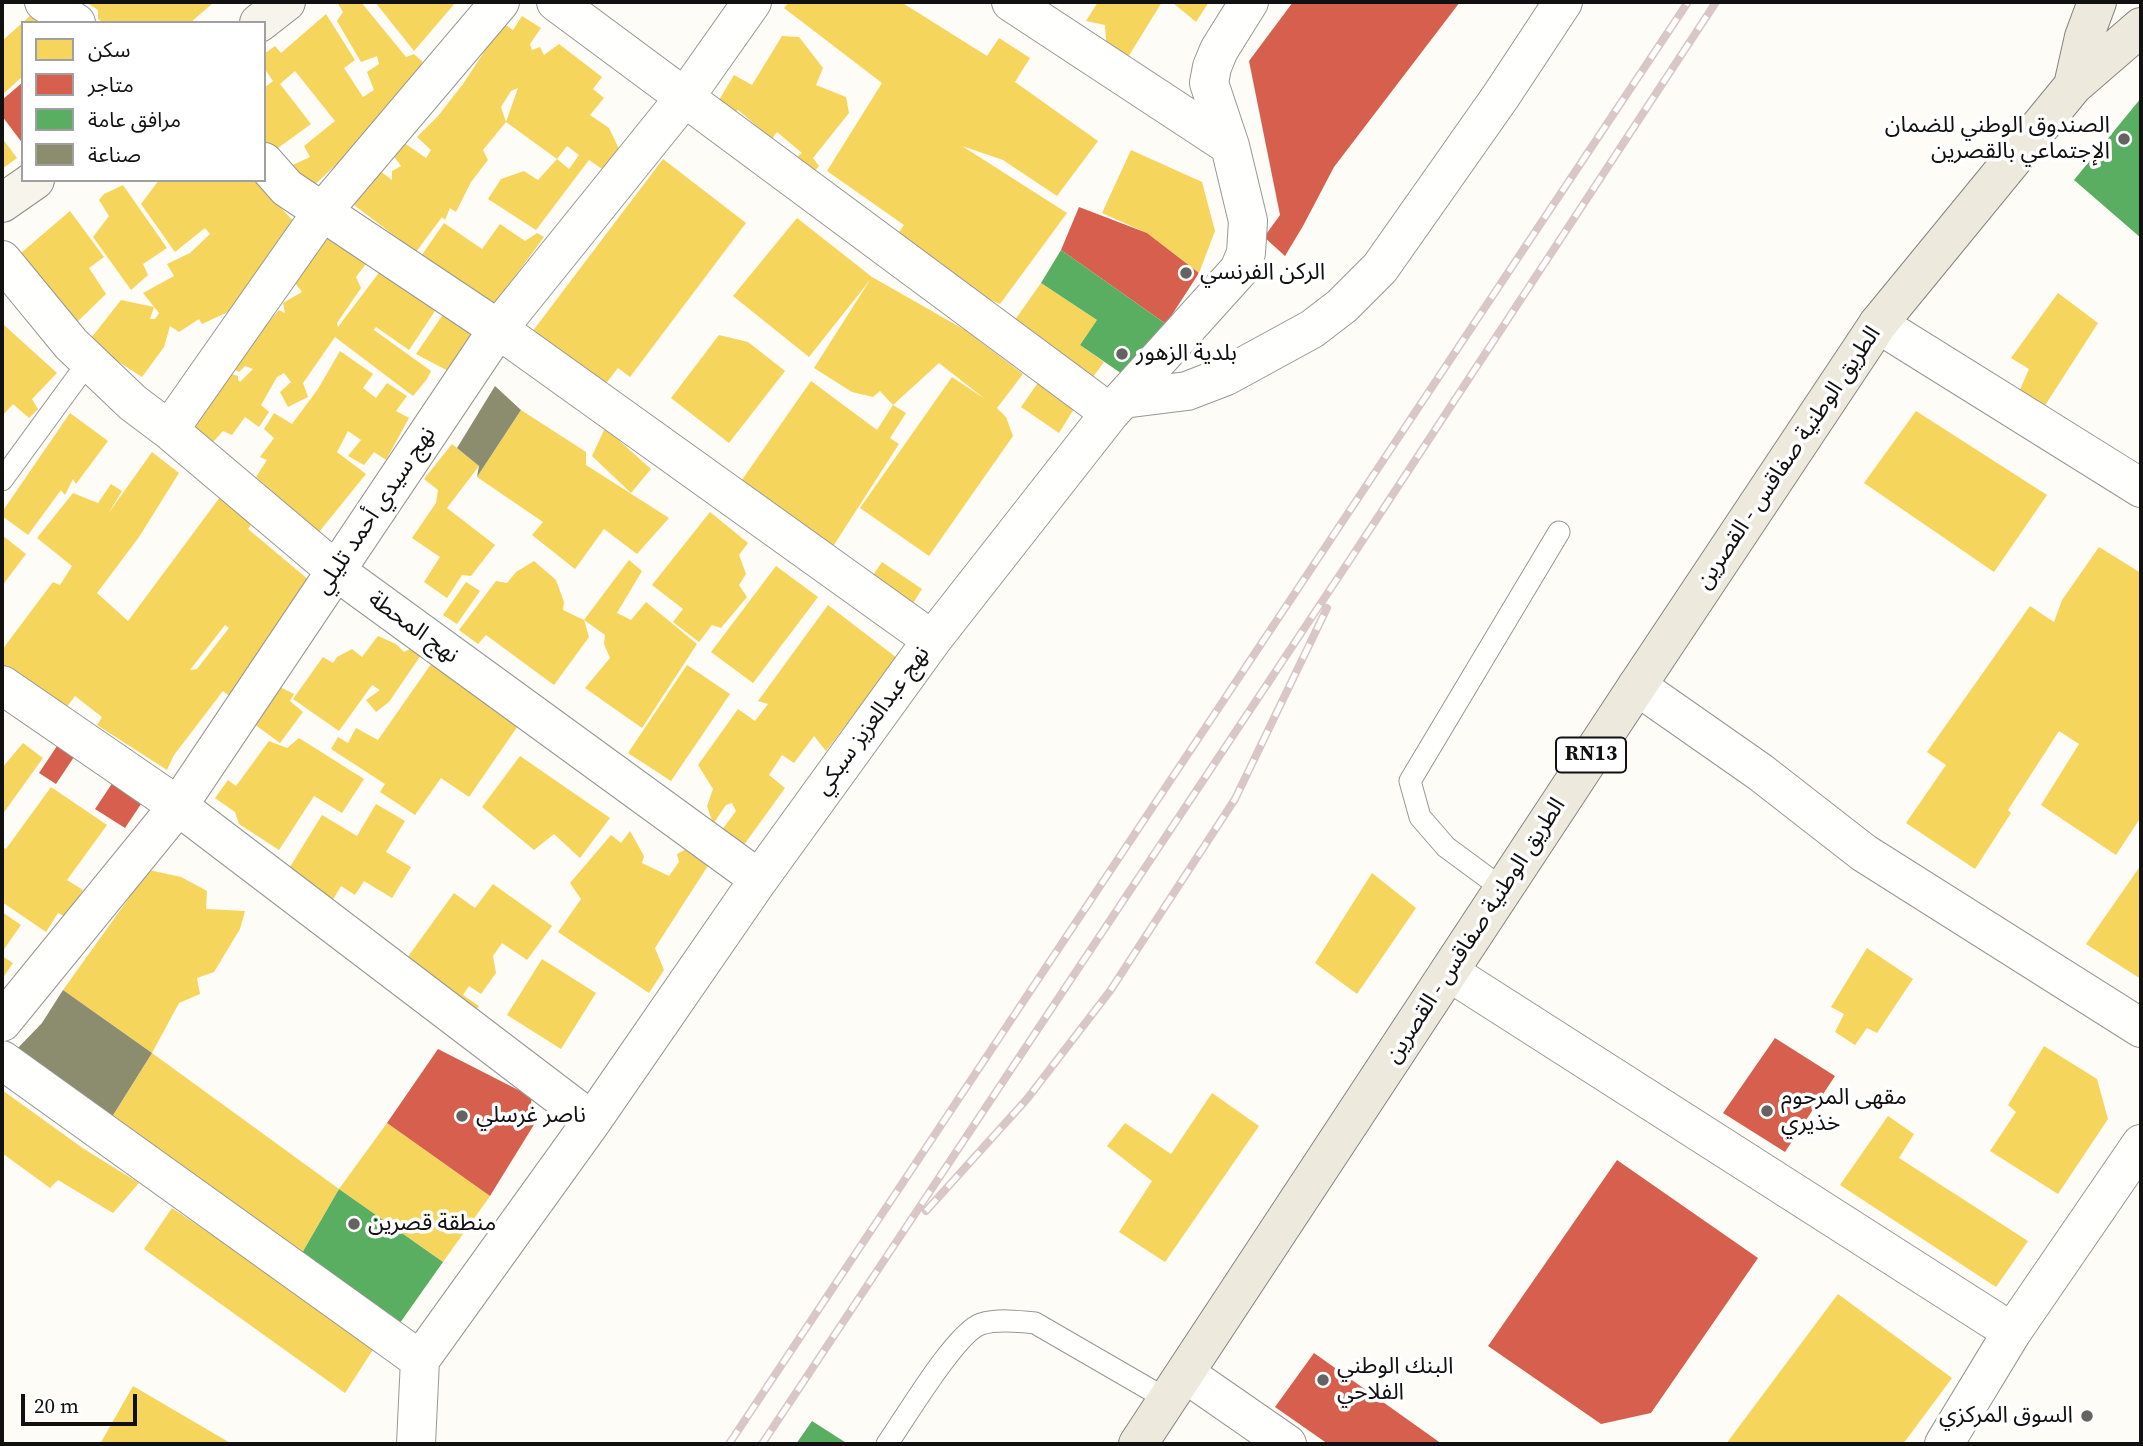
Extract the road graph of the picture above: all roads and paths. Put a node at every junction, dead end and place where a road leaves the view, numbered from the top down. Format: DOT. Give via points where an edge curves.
graph roads {
  1 [pos="44,2"];
  2 [pos="286,2"];
  3 [pos="500,2"];
  4 [pos="556,2"];
  5 [pos="752,2"];
  6 [pos="1011,2"];
  7 [pos="1249,2"];
  8 [pos="1563,2"];
  9 [pos="2098,2"];
  10 [pos="73,21"];
  11 [pos="262,21"];
  12 [pos="2141,27"];
  13 [pos="2073,86"];
  14 [pos="685,97"];
  15 [pos="1230,146"];
  16 [pos="266,164"];
  17 [pos="32,182"];
  18 [pos="2,203"];
  19 [pos="322,212"];
  20 [pos="2,260"];
  21 [pos="1878,324"];
  22 [pos="498,330"];
  23 [pos="89,361"];
  24 [pos="1117,406"];
  25 [pos="169,430"];
  26 [pos="2,480"];
  27 [pos="2141,488"];
  28 [pos="1559,532"];
  29 [pos="336,571"];
  30 [pos="932,640"];
  31 [pos="2,685"];
  32 [pos="1637,686"];
  33 [pos="178,806"];
  34 [pos="759,879"];
  35 [pos="1503,890"];
  36 [pos="1449,972"];
  37 [pos="2,1022"];
  38 [pos="2141,1028"];
  39 [pos="2,1060"];
  40 [pos="592,1121"];
  41 [pos="2141,1144"];
  42 [pos="2012,1332"];
  43 [pos="420,1360"];
  44 [pos="1177,1387"];
  45 [pos="416,1444"];
  46 [pos="887,1444"];
  47 [pos="1138,1444"];
  48 [pos="1287,1444"];
  49 [pos="1944,1444"];
  1 -- 10 [label="street"];
  2 -- 11 [label="street"];
  3 -- 19 [label="street"];
  4 -- 14 [label="street"];
  5 -- 14 [label="street, نهج سيدي أحمد تليلي"];
  6 -- 15 [label="street"];
  7 -- 15 [label="street, نهج عبدالعزيز سبكي" via="1219,50 1209,83"];
  8 -- 24 [label="street" via="1486,118 1362,288 1312,328 1226,376 1187,391"];
  9 -- 13 [label="main road, الطريق الوطنية صفاقس - القصرين"];
  12 -- 13 [label="main road, الطريق الوطنية صفاقس - القصرين"];
  13 -- 21 [label="main road, الطريق الوطنية صفاقس - القصرين / RN13"];
  14 -- 22 [label="street, نهج سيدي أحمد تليلي"];
  14 -- 24 [label="street"];
  15 -- 24 [label="street, نهج عبدالعزيز سبكي" via="1248,222 1246,253 1239,270"];
  16 -- 19 [label="street" via="287,188"];
  17 -- 18 [label="street"];
  19 -- 22 [label="street"];
  19 -- 25 [label="street"];
  20 -- 23 [label="street, نهج المحطة"];
  21 -- 27 [label="street"];
  21 -- 32 [label="main road, الطريق الوطنية صفاقس - القصرين / RN13"];
  22 -- 29 [label="street, نهج سيدي أحمد تليلي"];
  22 -- 30 [label="street"];
  23 -- 25 [label="street, نهج المحطة"];
  23 -- 26 [label="lane"];
  24 -- 30 [label="street, نهج عبدالعزيز سبكي"];
  25 -- 29 [label="street, نهج المحطة"];
  28 -- 35 [label="lane" via="1410,780 1420,817 1446,847"];
  29 -- 33 [label="street, نهج سيدي أحمد تليلي"];
  29 -- 34 [label="street, نهج المحطة"];
  30 -- 34 [label="street, نهج عبدالعزيز سبكي"];
  31 -- 33 [label="street"];
  32 -- 35 [label="main road, الطريق الوطنية صفاقس - القصرين / RN13"];
  32 -- 38 [label="street" via="1760,772 1864,853"];
  33 -- 37 [label="street, نهج سيدي أحمد تليلي"];
  33 -- 40 [label="street"];
  34 -- 40 [label="street, نهج عبدالعزيز سبكي"];
  35 -- 36 [label="main road, الطريق الوطنية صفاقس - القصرين / RN13"];
  36 -- 42 [label="street"];
  36 -- 44 [label="main road, الطريق الوطنية صفاقس - القصرين / RN13"];
  39 -- 43 [label="street"];
  40 -- 43 [label="street, نهج عبدالعزيز سبكي"];
  41 -- 42 [label="street"];
  42 -- 49 [label="street"];
  43 -- 45 [label="street"];
  44 -- 46 [label="lane" via="1035,1323 979,1324 949,1351"];
  44 -- 47 [label="main road, الطريق الوطنية صفاقس - القصرين / RN13"];
  44 -- 48 [label="street"];
}
